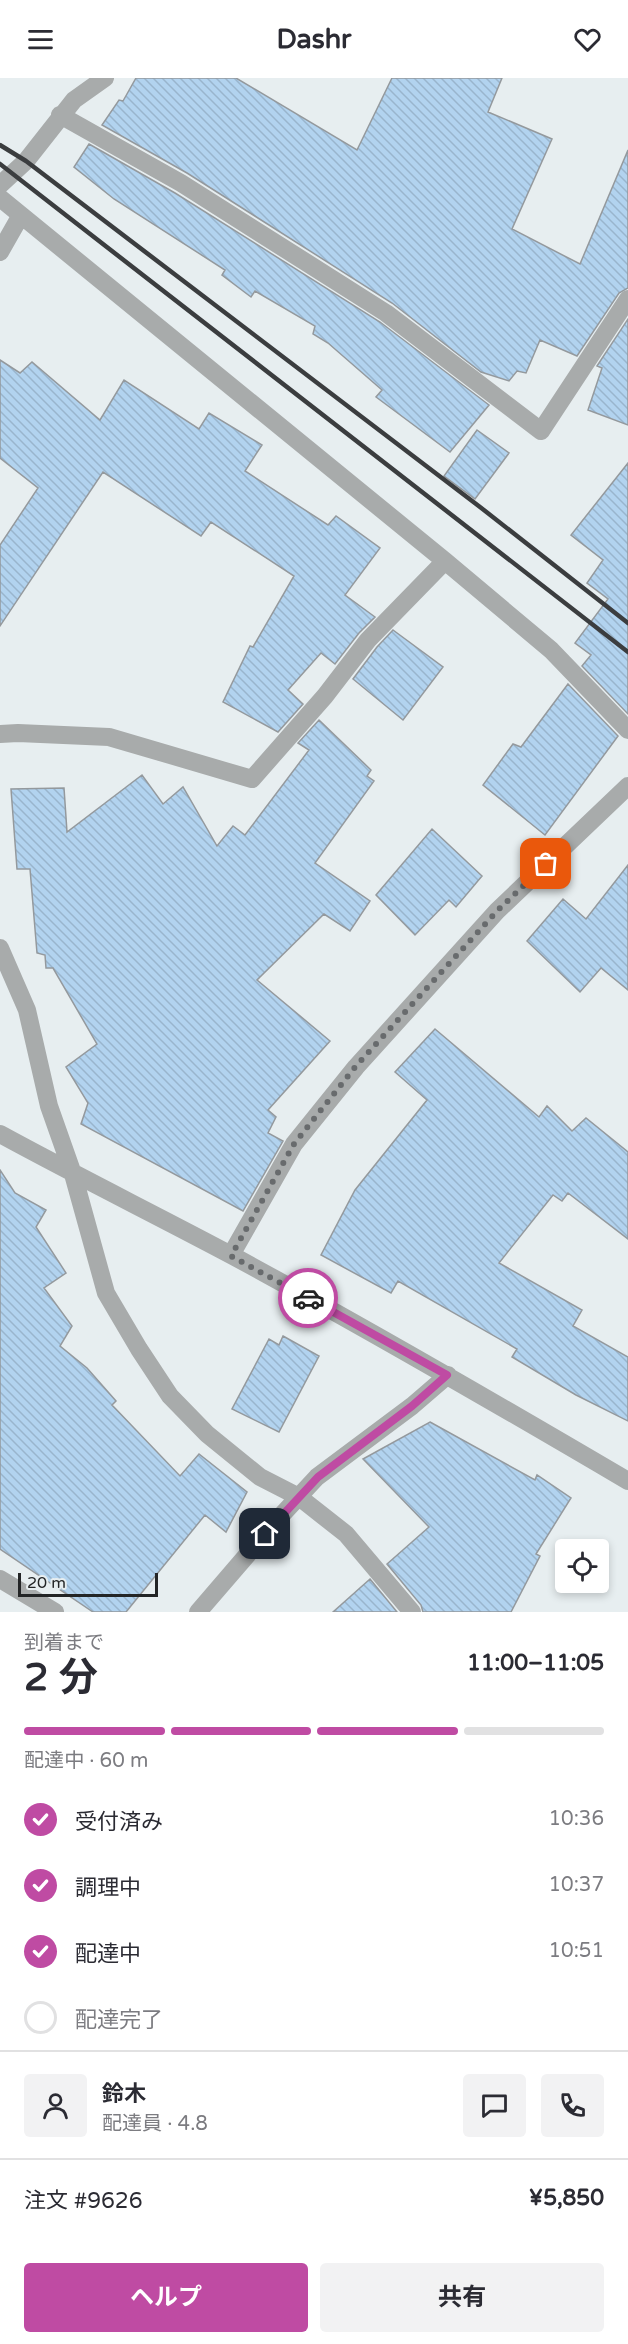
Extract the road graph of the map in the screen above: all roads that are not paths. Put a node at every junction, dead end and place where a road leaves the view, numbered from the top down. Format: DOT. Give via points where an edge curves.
graph roads {
  1 [pos="105,78"];
  2 [pos="60,115"];
  3 [pos="0,185"];
  4 [pos="0,198"];
  5 [pos="21,215"];
  6 [pos="0,252"];
  7 [pos="628,299"];
  8 [pos="445,561"];
  9 [pos="628,730"];
  10 [pos="0,734"];
  11 [pos="628,786"];
  12 [pos="0,948"];
  13 [pos="0,1134"];
  14 [pos="73,1174"];
  15 [pos="231,1256"];
  16 [pos="447,1375"];
  17 [pos="628,1480"];
  18 [pos="298,1497"];
  19 [pos="0,1579"];
  20 [pos="55,1612"];
  21 [pos="198,1612"];
  22 [pos="412,1612"];
  1 -- 2 [label="street"];
  2 -- 3 [label="street" via="26,160"];
  2 -- 7 [label="street" via="181,183 386,313 541,431"];
  4 -- 5 [label="street"];
  5 -- 6 [label="street"];
  5 -- 8 [label="street"];
  8 -- 9 [label="street" via="551,650"];
  8 -- 10 [label="street" via="368,640 252,779 109,737"];
  11 -- 15 [label="street" via="497,911 356,1066 294,1144"];
  12 -- 14 [label="street" via="27,1011 49,1106"];
  13 -- 14 [label="street"];
  14 -- 15 [label="street"];
  14 -- 18 [label="street" via="106,1293 170,1396 207,1434 260,1477"];
  15 -- 16 [label="street"];
  16 -- 17 [label="street"];
  16 -- 18 [label="street"];
  18 -- 21 [label="street"];
  18 -- 22 [label="street" via="346,1534"];
  19 -- 20 [label="street"];
}
